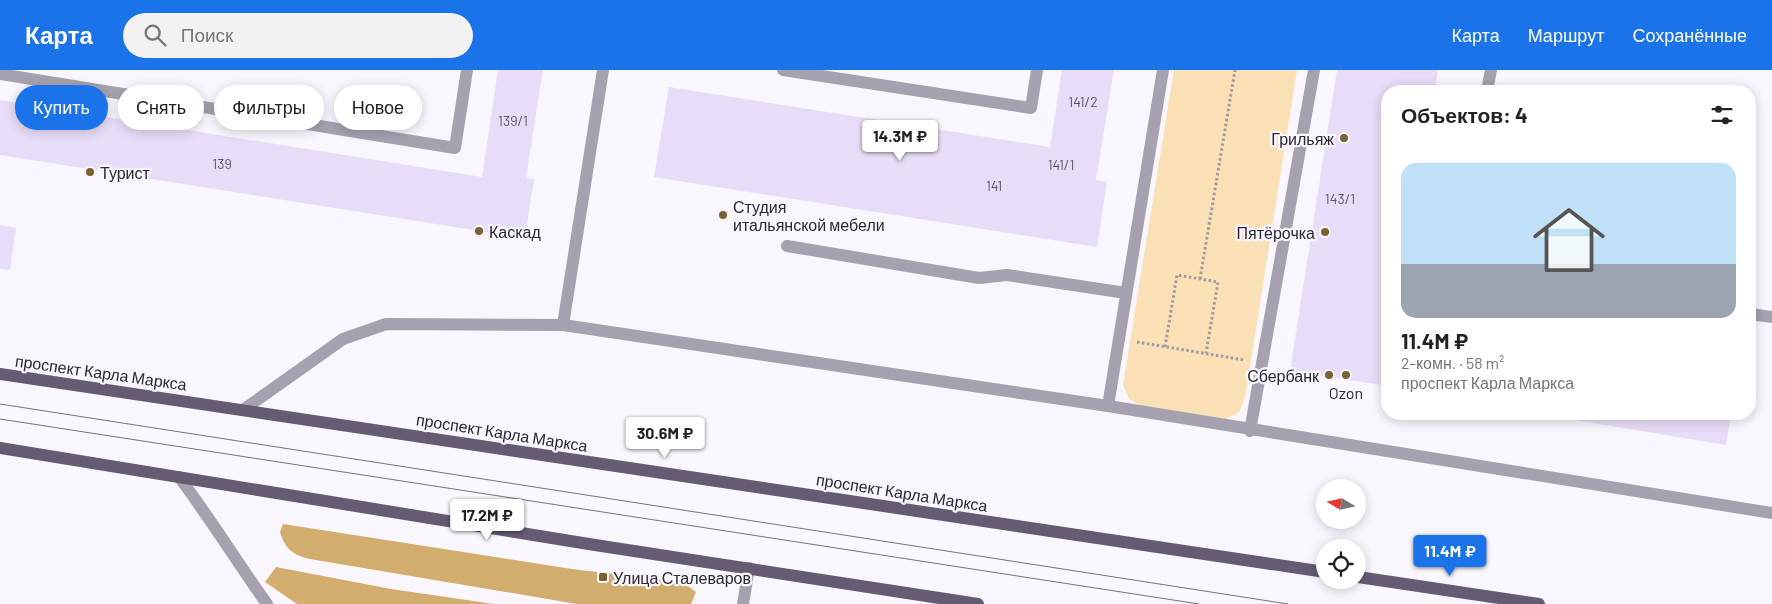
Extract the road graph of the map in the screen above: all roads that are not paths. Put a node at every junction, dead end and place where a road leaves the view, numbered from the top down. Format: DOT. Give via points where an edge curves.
graph roads {
  1 [pos="467,70"];
  2 [pos="603,70"];
  3 [pos="783,70"];
  4 [pos="1037,70"];
  5 [pos="1163,70"];
  6 [pos="1314,70"];
  7 [pos="1490,70"];
  8 [pos="0,74"];
  9 [pos="1488,85"];
  10 [pos="786,246"];
  11 [pos="1126,293"];
  12 [pos="1756,315"];
  13 [pos="1772,317"];
  14 [pos="563,325"];
  15 [pos="0,374"];
  16 [pos="1108,406"];
  17 [pos="243,410"];
  18 [pos="1250,431"];
  19 [pos="0,448"];
  20 [pos="179,477"];
  21 [pos="1772,513"];
  22 [pos="749,568"];
  23 [pos="1316,571"];
  24 [pos="1366,578"];
  25 [pos="267,604"];
  26 [pos="743,604"];
  27 [pos="978,604"];
  28 [pos="1539,604"];
  1 -- 8 [label="lane" via="455,148"];
  2 -- 14 [label="lane"];
  3 -- 4 [label="lane" via="1031,108"];
  5 -- 11 [label="lane"];
  6 -- 18 [label="lane"];
  7 -- 9 [label="lane"];
  10 -- 11 [label="lane" via="979,278 1007,275"];
  11 -- 16 [label="lane"];
  12 -- 13 [label="lane"];
  14 -- 16 [label="lane"];
  14 -- 17 [label="lane" via="386,324 343,339"];
  15 -- 17 [label="main road, проспект Карла Маркса"];
  16 -- 18 [label="lane"];
  17 -- 23 [label="main road, проспект Карла Маркса"];
  18 -- 21 [label="lane"];
  19 -- 20 [label="main road"];
  20 -- 22 [label="main road"];
  20 -- 25 [label="lane"];
  22 -- 26 [label="lane"];
  22 -- 27 [label="main road"];
  24 -- 28 [label="main road"];
}
